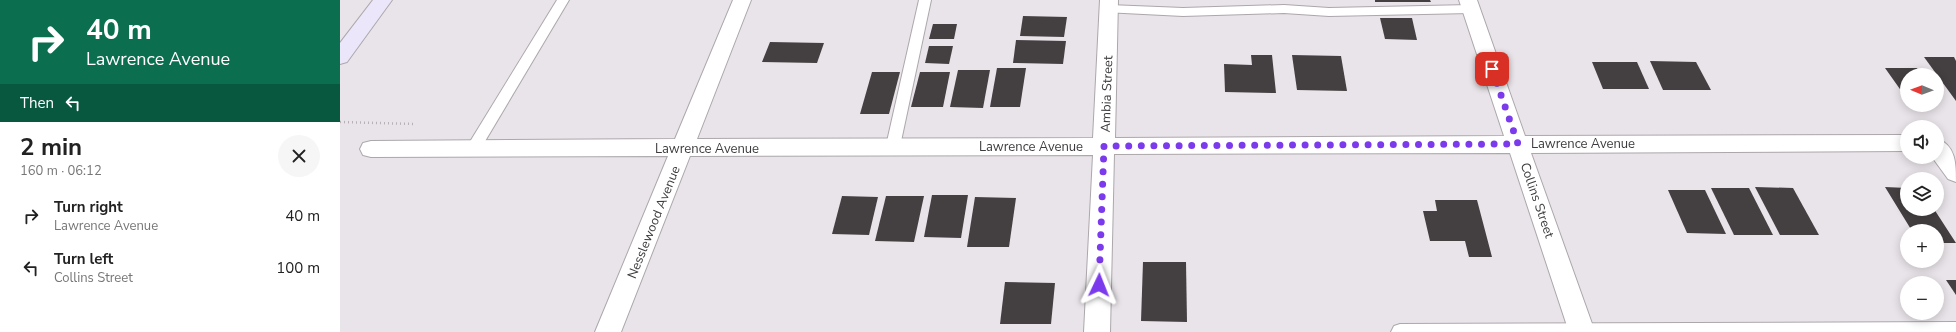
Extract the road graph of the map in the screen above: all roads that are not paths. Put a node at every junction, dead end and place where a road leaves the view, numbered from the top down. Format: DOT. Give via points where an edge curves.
graph roads {
  1 [pos="383,0"];
  2 [pos="562,0"];
  3 [pos="742,0"];
  4 [pos="925,0"];
  5 [pos="1284,4"];
  6 [pos="1109,5"];
  7 [pos="1469,5"];
  8 [pos="340,57"];
  9 [pos="1900,142"];
  10 [pos="1944,142"];
  11 [pos="1956,142"];
  12 [pos="1518,144"];
  13 [pos="893,146"];
  14 [pos="1104,146"];
  15 [pos="683,148"];
  16 [pos="372,149"];
  17 [pos="473,149"];
  18 [pos="1944,157"];
  19 [pos="1956,173"];
  20 [pos="1956,330"];
  21 [pos="1828,331"];
  22 [pos="608,332"];
  23 [pos="1097,332"];
  24 [pos="1400,332"];
  25 [pos="1582,332"];
  1 -- 8 [label="main road"];
  2 -- 17 [label="lane"];
  3 -- 15 [label="street, Nesslewood Avenue"];
  4 -- 13 [label="lane"];
  5 -- 6 [label="lane" via="1183,12"];
  5 -- 7 [label="lane" via="1329,12"];
  6 -- 14 [label="street, Ambia Street"];
  7 -- 12 [label="street, Collins Street"];
  9 -- 12 [label="street, Lawrence Avenue"];
  10 -- 11 [label="street"];
  12 -- 14 [label="street, Lawrence Avenue"];
  12 -- 25 [label="street, Collins Street"];
  13 -- 14 [label="street, Lawrence Avenue"];
  13 -- 15 [label="street, Lawrence Avenue"];
  14 -- 23 [label="street, Ambia Street"];
  15 -- 17 [label="street, Lawrence Avenue"];
  15 -- 22 [label="street, Nesslewood Avenue"];
  16 -- 17 [label="street, Lawrence Avenue"];
  18 -- 19 [label="street"];
  20 -- 21 [label="lane"];
  21 -- 25 [label="lane"];
  24 -- 25 [label="lane"];
}
